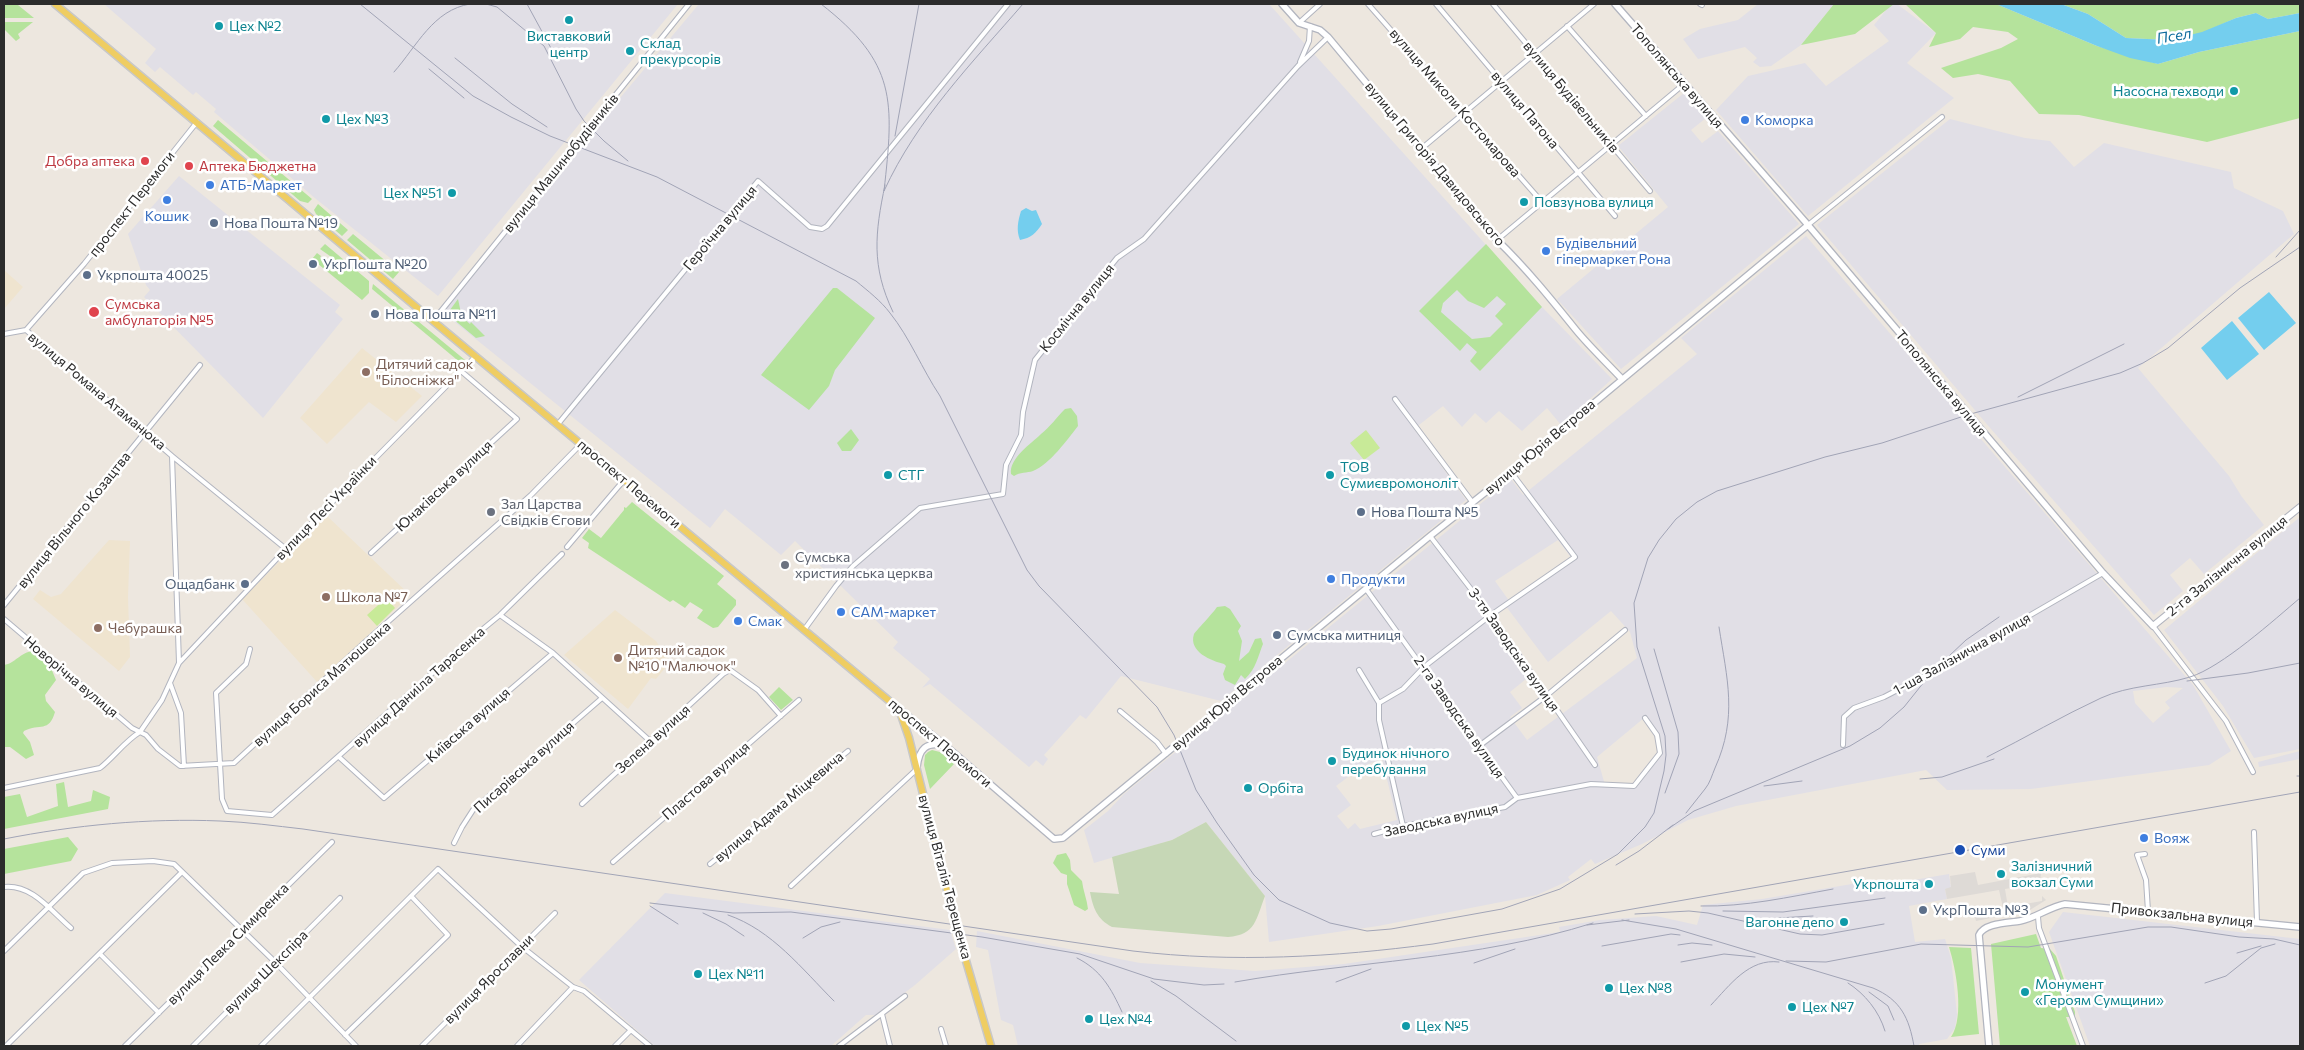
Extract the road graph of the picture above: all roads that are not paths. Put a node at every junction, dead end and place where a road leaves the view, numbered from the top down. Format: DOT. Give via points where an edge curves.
graph roads {
  1 [pos="55,4"];
  2 [pos="689,4"];
  3 [pos="1008,4"];
  4 [pos="1282,4"];
  5 [pos="1320,4"];
  6 [pos="1368,4"];
  7 [pos="1436,4"];
  8 [pos="1493,4"];
  9 [pos="1594,4"];
  10 [pos="1615,4"];
  11 [pos="1300,23"];
  12 [pos="1310,25"];
  13 [pos="1567,26"];
  14 [pos="1328,37"];
  15 [pos="1535,53"];
  16 [pos="1298,66"];
  17 [pos="1502,81"];
  18 [pos="1684,84"];
  19 [pos="1465,112"];
  20 [pos="1646,116"];
  21 [pos="1942,117"];
  22 [pos="197,122"];
  23 [pos="1611,145"];
  24 [pos="1421,149"];
  25 [pos="1578,173"];
  26 [pos="1650,191"];
  27 [pos="1542,202"];
  28 [pos="1615,216"];
  29 [pos="1808,225"];
  30 [pos="1497,240"];
  31 [pos="432,321"];
  32 [pos="26,330"];
  33 [pos="4,334"];
  34 [pos="476,356"];
  35 [pos="200,365"];
  36 [pos="461,371"];
  37 [pos="1621,378"];
  38 [pos="1395,400"];
  39 [pos="558,424"];
  40 [pos="146,433"];
  41 [pos="581,444"];
  42 [pos="172,456"];
  43 [pos="1511,472"];
  44 [pos="625,480"];
  45 [pos="1473,502"];
  46 [pos="2300,507"];
  47 [pos="1430,536"];
  48 [pos="567,547"];
  49 [pos="286,549"];
  50 [pos="371,553"];
  51 [pos="562,554"];
  52 [pos="2103,573"];
  53 [pos="1366,589"];
  54 [pos="4,605"];
  55 [pos="1491,615"];
  56 [pos="500,616"];
  57 [pos="4,619"];
  58 [pos="2153,626"];
  59 [pos="804,630"];
  60 [pos="1625,630"];
  61 [pos="250,649"];
  62 [pos="553,653"];
  63 [pos="179,663"];
  64 [pos="1424,667"];
  65 [pos="1360,670"];
  66 [pos="170,684"];
  67 [pos="1546,696"];
  68 [pos="602,698"];
  69 [pos="799,700"];
  70 [pos="1378,703"];
  71 [pos="899,709"];
  72 [pos="1120,711"];
  73 [pos="781,716"];
  74 [pos="1644,718"];
  75 [pos="140,732"];
  76 [pos="650,741"];
  77 [pos="1843,745"];
  78 [pos="1479,746"];
  79 [pos="947,747"];
  80 [pos="848,751"];
  81 [pos="1166,754"];
  82 [pos="339,757"];
  83 [pos="219,765"];
  84 [pos="1595,765"];
  85 [pos="182,766"];
  86 [pos="917,769"];
  87 [pos="2253,772"];
  88 [pos="4,788"];
  89 [pos="1516,798"];
  90 [pos="582,804"];
  91 [pos="1403,826"];
  92 [pos="2254,832"];
  93 [pos="1374,834"];
  94 [pos="1063,838"];
  95 [pos="332,842"];
  96 [pos="454,843"];
  97 [pos="2145,854"];
  98 [pos="613,862"];
  99 [pos="710,864"];
  100 [pos="182,872"];
  101 [pos="791,886"];
  102 [pos="4,887"];
  103 [pos="410,896"];
  104 [pos="340,898"];
  105 [pos="47,906"];
  106 [pos="2148,911"];
  107 [pos="555,913"];
  108 [pos="2038,917"];
  109 [pos="2257,922"];
  110 [pos="2300,927"];
  111 [pos="71,928"];
  112 [pos="242,930"];
  113 [pos="521,946"];
  114 [pos="4,951"];
  115 [pos="100,954"];
  116 [pos="275,962"];
  117 [pos="573,987"];
  118 [pos="905,996"];
  119 [pos="309,998"];
  120 [pos="159,1013"];
  121 [pos="882,1014"];
  122 [pos="941,1029"];
  123 [pos="632,1030"];
  124 [pos="345,1035"];
  125 [pos="6,1046"];
  126 [pos="125,1046"];
  127 [pos="193,1046"];
  128 [pos="261,1046"];
  129 [pos="356,1046"];
  130 [pos="422,1046"];
  131 [pos="517,1046"];
  132 [pos="614,1046"];
  133 [pos="650,1046"];
  134 [pos="839,1046"];
  135 [pos="890,1046"];
  136 [pos="946,1046"];
  137 [pos="991,1046"];
  138 [pos="1989,1046"];
  139 [pos="2083,1046"];
  1 -- 22 [label="main road, проспект Перемоги"];
  2 -- 31 [label="street, вулиця Машинобудівників"];
  3 -- 39 [label="street, Героїчна вулиця" via="827,226 822,229 810,227 758,181"];
  4 -- 11 [label="street"];
  5 -- 11 [label="street"];
  6 -- 19 [label="street, вулиця Миколи Костомарова"];
  7 -- 17 [label="street, вулиця Патона"];
  8 -- 15 [label="street, вулиця Будівельників"];
  9 -- 13 [label="street"];
  10 -- 18 [label="street, Тополянська вулиця"];
  11 -- 12 [label="street, вулиця Григорія Давидовського"];
  12 -- 14 [label="street, вулиця Григорія Давидовського"];
  12 -- 16 [label="street" via="1309,41"];
  13 -- 15 [label="street"];
  13 -- 20 [label="street"];
  14 -- 16 [label="street, Космічна вулиця"];
  14 -- 24 [label="street, вулиця Григорія Давидовського"];
  15 -- 17 [label="street"];
  15 -- 23 [label="street, вулиця Будівельників"];
  16 -- 59 [label="street, Космічна вулиця" via="1144,239 1117,258 1035,360 1023,412 1022,435 1006,465 1003,494 920,508 853,566"];
  17 -- 19 [label="street"];
  17 -- 25 [label="street, вулиця Патона"];
  18 -- 20 [label="street"];
  18 -- 29 [label="street, Тополянська вулиця"];
  19 -- 24 [label="street"];
  19 -- 27 [label="street, вулиця Миколи Костомарова"];
  20 -- 23 [label="street"];
  21 -- 29 [label="street"];
  22 -- 31 [label="main road, проспект Перемоги"];
  22 -- 32 [label="street, проспект Перемоги" via="84,264"];
  23 -- 25 [label="street"];
  23 -- 26 [label="street, вулиця Будівельників"];
  24 -- 30 [label="street, вулиця Григорія Давидовського"];
  25 -- 27 [label="street"];
  25 -- 28 [label="street, вулиця Патона"];
  27 -- 30 [label="street"];
  29 -- 37 [label="street, вулиця Юрія Вєтрова"];
  29 -- 52 [label="street, Тополянська вулиця"];
  30 -- 37 [label="street, вулиця Григорія Давидовського" via="1522,264 1574,328"];
  31 -- 34 [label="main road, проспект Перемоги"];
  32 -- 33 [label="street, вулиця Романа Атаманюка"];
  32 -- 40 [label="street, вулиця Романа Атаманюка"];
  34 -- 36 [label="street, вулиця Лесі Українки"];
  34 -- 39 [label="main road, проспект Перемоги"];
  35 -- 40 [label="street, вулиця Вільного Козацтва"];
  36 -- 49 [label="street, вулиця Лесі Українки"];
  36 -- 50 [label="street, Юнаківська вулиця" via="517,419"];
  37 -- 43 [label="street, вулиця Юрія Вєтрова"];
  38 -- 45 [label="street"];
  39 -- 41 [label="main road, проспект Перемоги"];
  40 -- 42 [label="street, вулиця Романа Атаманюка"];
  40 -- 54 [label="street, вулиця Вільного Козацтва"];
  41 -- 44 [label="main road, проспект Перемоги"];
  41 -- 83 [label="street, вулиця Бориса Матюшенка" via="531,495 234,763"];
  42 -- 49 [label="street"];
  42 -- 63 [label="street, вулиця Романа Атаманюка"];
  43 -- 45 [label="street, вулиця Юрія Вєтрова"];
  43 -- 55 [label="street" via="1575,557"];
  44 -- 48 [label="street"];
  44 -- 59 [label="main road, проспект Перемоги"];
  45 -- 47 [label="street, вулиця Юрія Вєтрова"];
  46 -- 58 [label="street, 2-га Залізнична вулиця"];
  47 -- 53 [label="street, вулиця Юрія Вєтрова"];
  47 -- 55 [label="street, 3-тя Заводська вулиця"];
  49 -- 63 [label="street, вулиця Лесі Українки"];
  51 -- 56 [label="street, вулиця Даниіла Тарасенка"];
  52 -- 58 [label="street, Тополянська вулиця"];
  52 -- 77 [label="street, 1-ша Залізнична вулиця" via="1932,672 1854,708 1844,717"];
  53 -- 64 [label="street, 2-га Заводська вулиця"];
  53 -- 81 [label="street, вулиця Юрія Вєтрова"];
  55 -- 64 [label="street"];
  55 -- 67 [label="street, 3-тя Заводська вулиця"];
  56 -- 62 [label="street"];
  56 -- 82 [label="street, вулиця Даниіла Тарасенка"];
  57 -- 75 [label="street, Новорічна вулиця" via="125,723"];
  58 -- 87 [label="street, Тополянська вулиця" via="2226,721"];
  59 -- 71 [label="main road, проспект Перемоги"];
  60 -- 67 [label="street"];
  61 -- 83 [label="street" via="246,664 216,693"];
  62 -- 68 [label="street"];
  62 -- 82 [label="street, Київська вулиця" via="384,798"];
  63 -- 66 [label="street, вулиця Романа Атаманюка"];
  64 -- 70 [label="street" via="1403,689"];
  64 -- 78 [label="street, 2-га Заводська вулиця"];
  65 -- 70 [label="street"];
  66 -- 75 [label="street, вулиця Романа Атаманюка"];
  66 -- 85 [label="street" via="182,713"];
  67 -- 78 [label="street"];
  67 -- 84 [label="street, 3-тя Заводська вулиця"];
  68 -- 76 [label="street"];
  68 -- 96 [label="street, Писарівська вулиця" via="473,810"];
  69 -- 73 [label="street, Пластова вулиця"];
  70 -- 91 [label="street"];
  71 -- 79 [label="street, проспект Перемоги"];
  71 -- 86 [label="main road, вулиця Віталія Терещенка"];
  72 -- 81 [label="street" via="1157,742"];
  73 -- 76 [label="street, Зелена вулиця" via="758,690 730,670"];
  73 -- 98 [label="street, Пластова вулиця"];
  74 -- 89 [label="street, Заводська вулиця" via="1657,735 1660,753 1634,786 1591,784"];
  75 -- 85 [label="street"];
  75 -- 88 [label="street, вулиця Романа Атаманюка" via="100,768"];
  76 -- 90 [label="street, Зелена вулиця"];
  78 -- 89 [label="street, 2-га Заводська вулиця"];
  79 -- 86 [label="street" via="925,746 920,750"];
  79 -- 94 [label="street, проспект Перемоги" via="1054,839"];
  80 -- 99 [label="street, вулиця Адама Міцкевича"];
  81 -- 94 [label="street, вулиця Юрія Вєтрова"];
  82 -- 83 [label="street, вулиця Даниіла Тарасенка" via="272,815 227,810 222,799"];
  83 -- 85 [label="street, вулиця Бориса Матюшенка"];
  86 -- 101 [label="street"];
  86 -- 137 [label="main road, вулиця Віталія Терещенка, bridge"];
  89 -- 91 [label="street, Заводська вулиця" via="1505,806"];
  91 -- 93 [label="street, Заводська вулиця"];
  92 -- 109 [label="street"];
  95 -- 112 [label="street, вулиця Левка Симиренка"];
  97 -- 106 [label="street" via="2137,855 2146,880"];
  100 -- 105 [label="street" via="174,864 154,861 112,863 83,873"];
  100 -- 112 [label="street"];
  100 -- 115 [label="street"];
  102 -- 105 [label="street" via="14,886 32,893"];
  103 -- 113 [label="street" via="438,869"];
  103 -- 119 [label="street"];
  103 -- 124 [label="street" via="448,935"];
  104 -- 116 [label="street, вулиця Шекспіра"];
  105 -- 111 [label="street"];
  105 -- 114 [label="street"];
  106 -- 108 [label="street, Привокзальна вулиця" via="2064,904"];
  106 -- 109 [label="street, Привокзальна вулиця"];
  107 -- 113 [label="street, вулиця Ярославни"];
  108 -- 138 [label="street" via="1985,928 1980,935"];
  108 -- 139 [label="street" via="2039,928"];
  109 -- 110 [label="street, Привокзальна вулиця"];
  112 -- 116 [label="street"];
  112 -- 120 [label="street, вулиця Левка Симиренка"];
  113 -- 117 [label="street"];
  113 -- 130 [label="street, вулиця Ярославни"];
  115 -- 120 [label="street"];
  115 -- 125 [label="street"];
  116 -- 119 [label="street"];
  116 -- 127 [label="street, вулиця Шекспіра"];
  117 -- 123 [label="street" via="584,991"];
  117 -- 131 [label="street"];
  118 -- 121 [label="street"];
  119 -- 124 [label="street"];
  119 -- 128 [label="street"];
  120 -- 126 [label="street, вулиця Левка Симиренка"];
  121 -- 134 [label="street"];
  121 -- 135 [label="street"];
  122 -- 136 [label="street"];
  123 -- 132 [label="street"];
  123 -- 133 [label="street"];
  124 -- 129 [label="street"];
}
